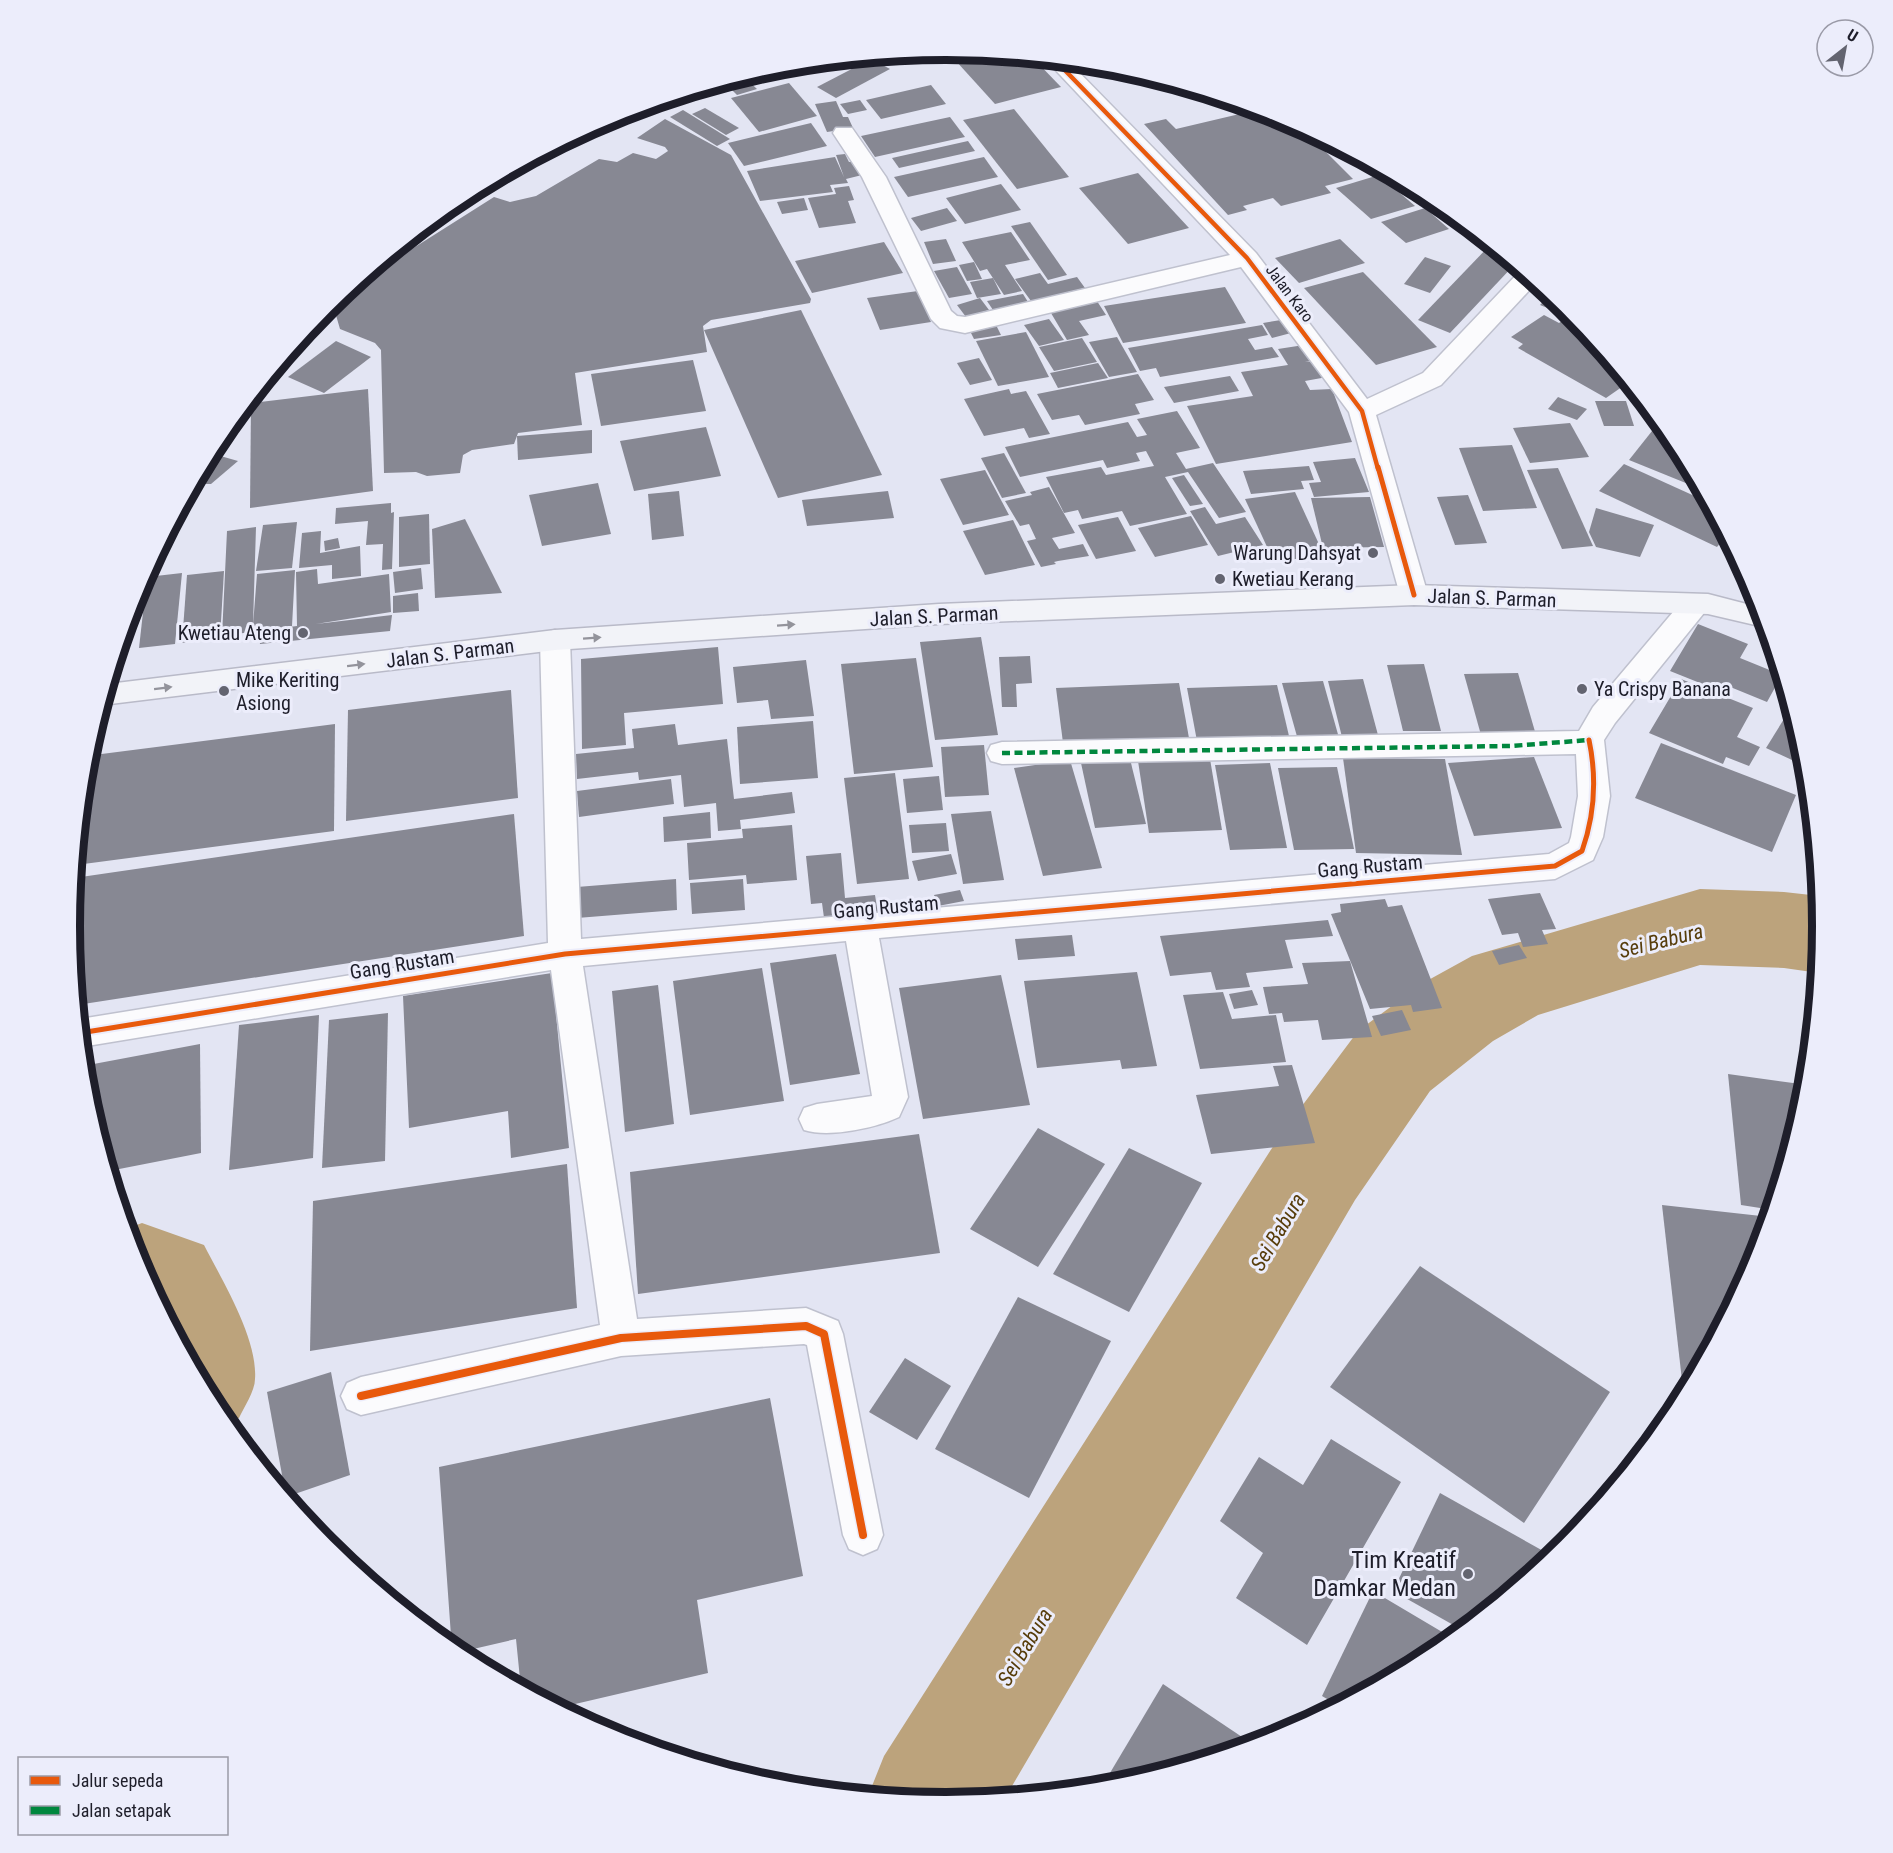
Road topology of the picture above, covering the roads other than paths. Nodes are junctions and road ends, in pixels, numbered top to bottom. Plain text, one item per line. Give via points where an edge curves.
1 (1062, 67) edge
2 (844, 133) dead end
3 (1246, 258) junction
4 (1524, 281) edge
5 (1362, 411) junction
6 (1414, 595) junction
7 (1694, 606) junction
8 (1755, 616) edge
9 (555, 640) junction
10 (112, 694) edge
11 (1589, 740) junction
12 (1002, 753) dead end
13 (860, 926) junction
14 (565, 954) junction
15 (86, 1032) edge
16 (817, 1119) dead end
17 (621, 1338) junction
18 (361, 1396) dead end
19 (863, 1535) dead end

1 - 3 street, Jalan Karo
2 - 3 street via 874,177 940,314 949,323 965,325
3 - 5 street, Jalan Karo
4 - 5 street via 1432,379
5 - 6 street, Jalan Karo
6 - 7 main road, Jalan S. Parman
9 -> 6 main road, Jalan S. Parman via 939,614
7 - 8 main road, Jalan S. Parman via 1708,604
7 - 11 street via 1604,715
10 -> 9 main road, Jalan S. Parman
9 - 14 street
11 - 12 street via 1511,746
11 - 13 street, Gang Rustam via 1596,770 1590,831 1582,851 1555,866
13 - 14 street, Gang Rustam
13 - 16 street via 890,1097 887,1106 877,1111
14 - 15 street, Gang Rustam
14 - 17 street
17 - 18 street
17 - 19 street via 806,1326 824,1334

